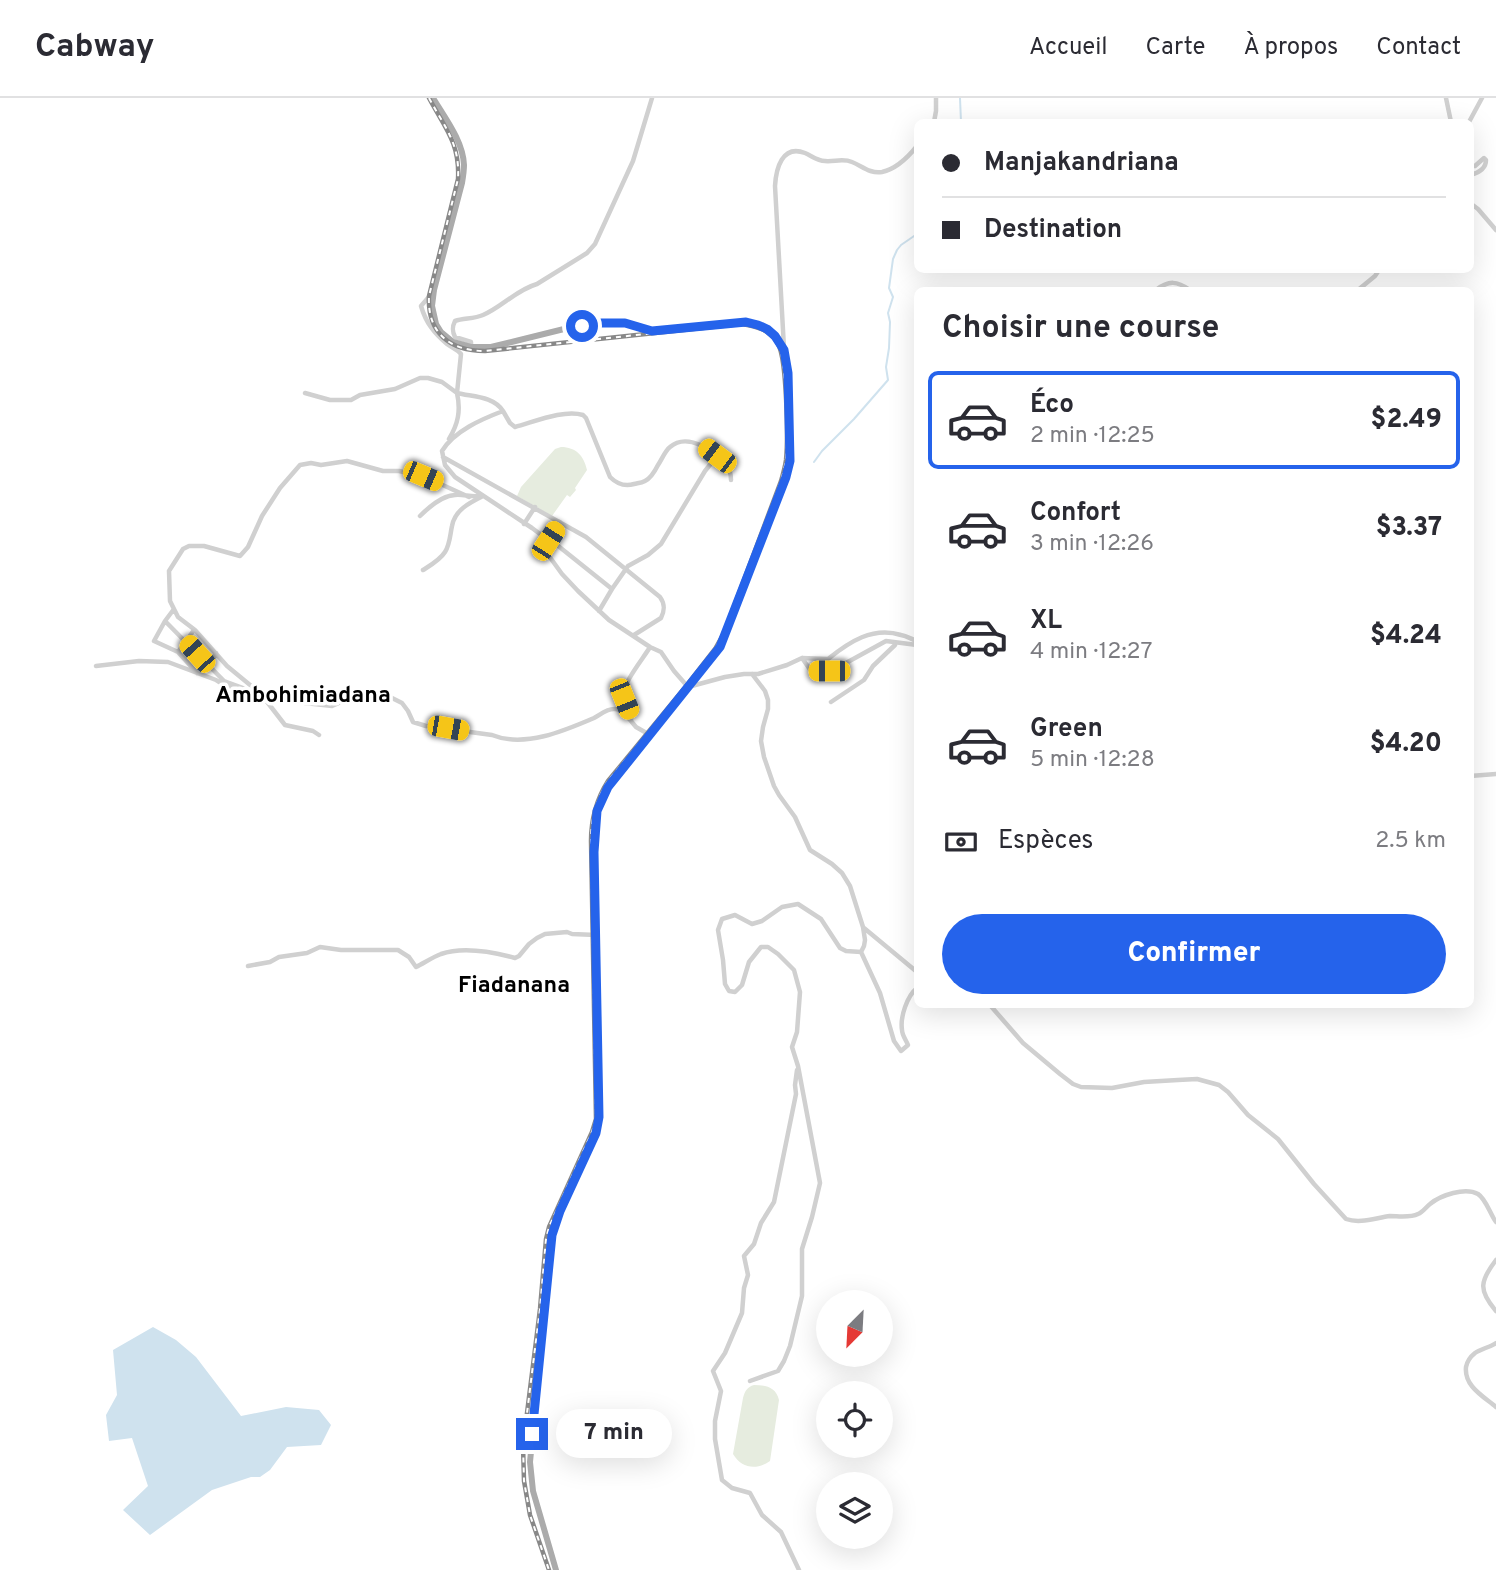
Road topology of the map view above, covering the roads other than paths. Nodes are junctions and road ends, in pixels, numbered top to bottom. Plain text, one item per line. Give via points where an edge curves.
1 (433, 98) edge
2 (652, 98) edge
3 (936, 98) edge
4 (1446, 98) edge
5 (1482, 98) edge
6 (935, 119) edge
7 (1450, 119) edge
8 (1471, 119) edge
9 (914, 149) edge
10 (1474, 166) edge
11 (1474, 174) edge
12 (1474, 206) edge
13 (1496, 230) edge
14 (1377, 273) edge
15 (1162, 287) edge
16 (1185, 287) edge
17 (1362, 287) edge
18 (434, 290) junction
19 (471, 347) junction
20 (784, 350) junction
21 (304, 393) dead end
22 (457, 393) junction
23 (503, 411) junction
24 (447, 443) junction
25 (717, 456) junction
26 (442, 457) junction
27 (731, 480) dead end
28 (483, 496) junction
29 (469, 497) junction
30 (535, 508) junction
31 (420, 516) dead end
32 (560, 522) junction
33 (524, 524) junction
34 (548, 541) junction
35 (625, 569) junction
36 (423, 570) dead end
37 (612, 589) junction
38 (174, 609) junction
39 (599, 611) junction
40 (165, 621) junction
41 (194, 630) junction
42 (634, 635) junction
43 (186, 640) junction
44 (914, 641) edge
45 (902, 643) junction
46 (914, 643) edge
47 (650, 647) junction
48 (178, 652) junction
49 (216, 653) junction
50 (802, 658) junction
51 (96, 666) dead end
52 (209, 667) junction
53 (197, 674) junction
54 (752, 674) junction
55 (688, 687) junction
56 (246, 691) junction
57 (261, 694) junction
58 (831, 702) dead end
59 (631, 721) junction
60 (319, 735) dead end
61 (650, 735) junction
62 (1496, 774) edge
63 (1474, 776) edge
64 (863, 927) junction
65 (596, 934) junction
66 (861, 952) junction
67 (248, 966) dead end
68 (914, 970) edge
69 (914, 991) edge
70 (992, 1008) edge
71 (798, 1066) junction
72 (1496, 1222) edge
73 (1496, 1260) edge
74 (1496, 1311) edge
75 (1496, 1343) edge
76 (750, 1381) dead end
77 (1496, 1407) edge
78 (556, 1570) edge
79 (799, 1570) edge

1 - 18 main road via 456,136 464,166
2 - 19 street via 633,161 595,244 491,311 455,321 455,337 471,342
3 - 6 street
4 - 7 street
5 - 8 street
9 - 20 street via 883,172 849,160 821,161 797,152 781,159 775,186
10 - 11 street via 1486,160 1484,168
12 - 13 street
14 - 17 street
15 - 16 street via 1169,283
18 - 19 main road via 432,306 441,332 453,342
18 - 22 street via 421,306 429,326 461,354
19 - 20 main road via 600,323 625,323 652,331 746,322 767,329
20 - 55 main road via 790,461 786,477 720,647
21 - 22 street via 351,400 428,378
22 - 23 street via 483,397
22 - 24 street via 459,415
23 - 24 street
23 - 25 street via 515,426 583,415 610,477 628,486 652,475 678,442 699,444
24 - 26 street
25 - 27 street via 727,464
25 - 35 street via 661,544
26 - 28 street via 450,472
26 - 30 street
28 - 29 street
28 - 33 street
28 - 36 street via 459,510 444,553
29 - 31 street via 446,498
29 - 38 street via 423,476 347,461 300,465 280,488 242,554 204,546 183,549 169,571
30 - 32 street
30 - 33 street
32 - 34 street
32 - 35 street
33 - 34 street
34 - 37 street
34 - 39 street via 549,556 562,574
35 - 37 street
35 - 42 street via 664,603 662,618
37 - 39 street
38 - 40 street
38 - 41 street
39 - 42 street
40 - 43 street
40 - 48 street via 154,641
41 - 43 street
41 - 49 street
42 - 47 street
43 - 48 street
43 - 52 street
44 - 50 street via 892,633 872,634 857,638 828,659
45 - 46 street
45 - 50 street via 886,641 829,671 811,671
45 - 58 street via 893,645 864,680
47 - 55 street via 662,652
47 - 59 street via 623,694
48 - 53 street
49 - 52 street
49 - 57 street
50 - 54 street
51 - 53 street via 168,662
52 - 56 street via 224,681
53 - 56 street
54 - 55 street
54 - 64 street via 768,700 761,741 774,786 810,850 842,873
55 - 61 main road
56 - 57 street
57 - 59 street via 332,706 373,692 402,703 413,722 511,741 569,729 608,709 620,709
57 - 60 street via 285,724
59 - 61 street
61 - 65 main road via 608,787 597,811
62 - 63 street
64 - 66 street
64 - 68 street
65 - 67 street via 558,932 537,938 515,958 489,951 450,952 416,967 398,950 320,947
65 - 78 main road via 599,1117 552,1235 530,1462 533,1491
66 - 69 street via 901,1051 908,1045 902,1021
66 - 71 street via 840,948 821,919 798,904 782,907 752,924 735,915 722,919 718,930 729,991 742,985 748,962 761,947 768,947 794,970 800,992 792,1047
70 - 72 street via 1023,1043 1081,1087 1197,1079 1219,1085 1278,1139 1346,1219 1418,1214 1437,1199 1463,1192 1482,1197
71 - 76 street via 820,1183 802,1248 802,1296 790,1346 778,1371
71 - 79 street via 774,1202 744,1256 748,1275 742,1313 713,1371 722,1391 715,1421 722,1480 750,1493 762,1515 781,1532
73 - 74 street via 1483,1281
75 - 77 street via 1471,1357 1466,1376 1476,1392

